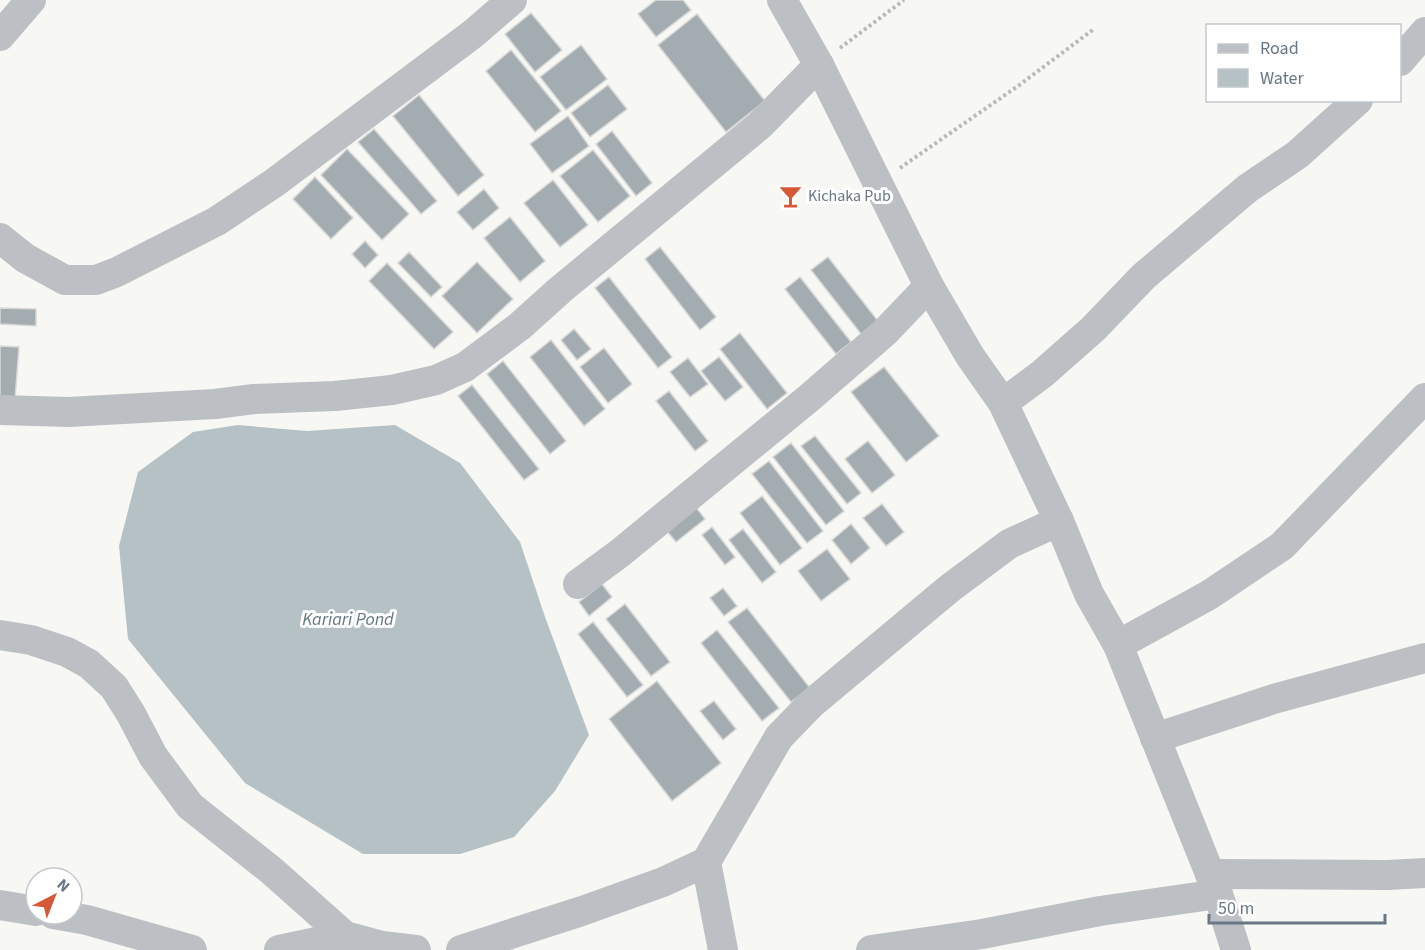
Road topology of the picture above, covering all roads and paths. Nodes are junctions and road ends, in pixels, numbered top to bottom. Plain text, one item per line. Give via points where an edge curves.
1 (31, 0) edge
2 (512, 0) edge
3 (782, 0) edge
4 (904, 0) edge
5 (1094, 28) dead end
6 (1425, 32) edge
7 (0, 36) edge
8 (1401, 60) edge
9 (819, 65) junction
10 (1356, 102) edge
11 (878, 184) junction
12 (0, 238) edge
13 (929, 286) junction
14 (1425, 398) edge
15 (1003, 403) junction
16 (0, 410) edge
17 (1059, 521) junction
18 (578, 584) dead end
19 (0, 635) edge
20 (1118, 645) junction
21 (1425, 658) edge
22 (1155, 738) junction
23 (706, 862) junction
24 (1425, 873) edge
25 (1214, 884) junction
26 (0, 905) edge
27 (24, 909) edge
28 (84, 919) edge
29 (345, 936) junction
30 (192, 950) edge
31 (279, 950) edge
32 (416, 950) edge
33 (461, 950) edge
34 (723, 950) edge
35 (871, 950) edge
36 (1236, 950) edge

1 - 7 street
2 - 12 street via 274,183 217,221 117,272 96,280 65,280 25,258
3 - 9 street
4 - 9 path
5 - 11 path
6 - 8 street
9 - 11 street
9 - 16 street via 760,124 520,326 465,367 436,380 335,396 68,412
10 - 15 street via 1297,155 1248,188 1144,276 1093,329
11 - 13 street
13 - 15 street
13 - 18 street via 885,332 809,398
14 - 20 street via 1282,546 1209,595
15 - 17 street
17 - 20 street via 1089,594
17 - 23 street via 1009,544 811,704 779,737
19 - 29 street via 31,640 89,664 114,687 153,756 190,806
20 - 22 street
21 - 22 street via 1277,698
22 - 25 street
23 - 33 street via 663,882
23 - 34 street
24 - 25 street
25 - 35 street via 982,934
25 - 36 street
26 - 27 street
28 - 30 street
29 - 31 street
29 - 32 street

